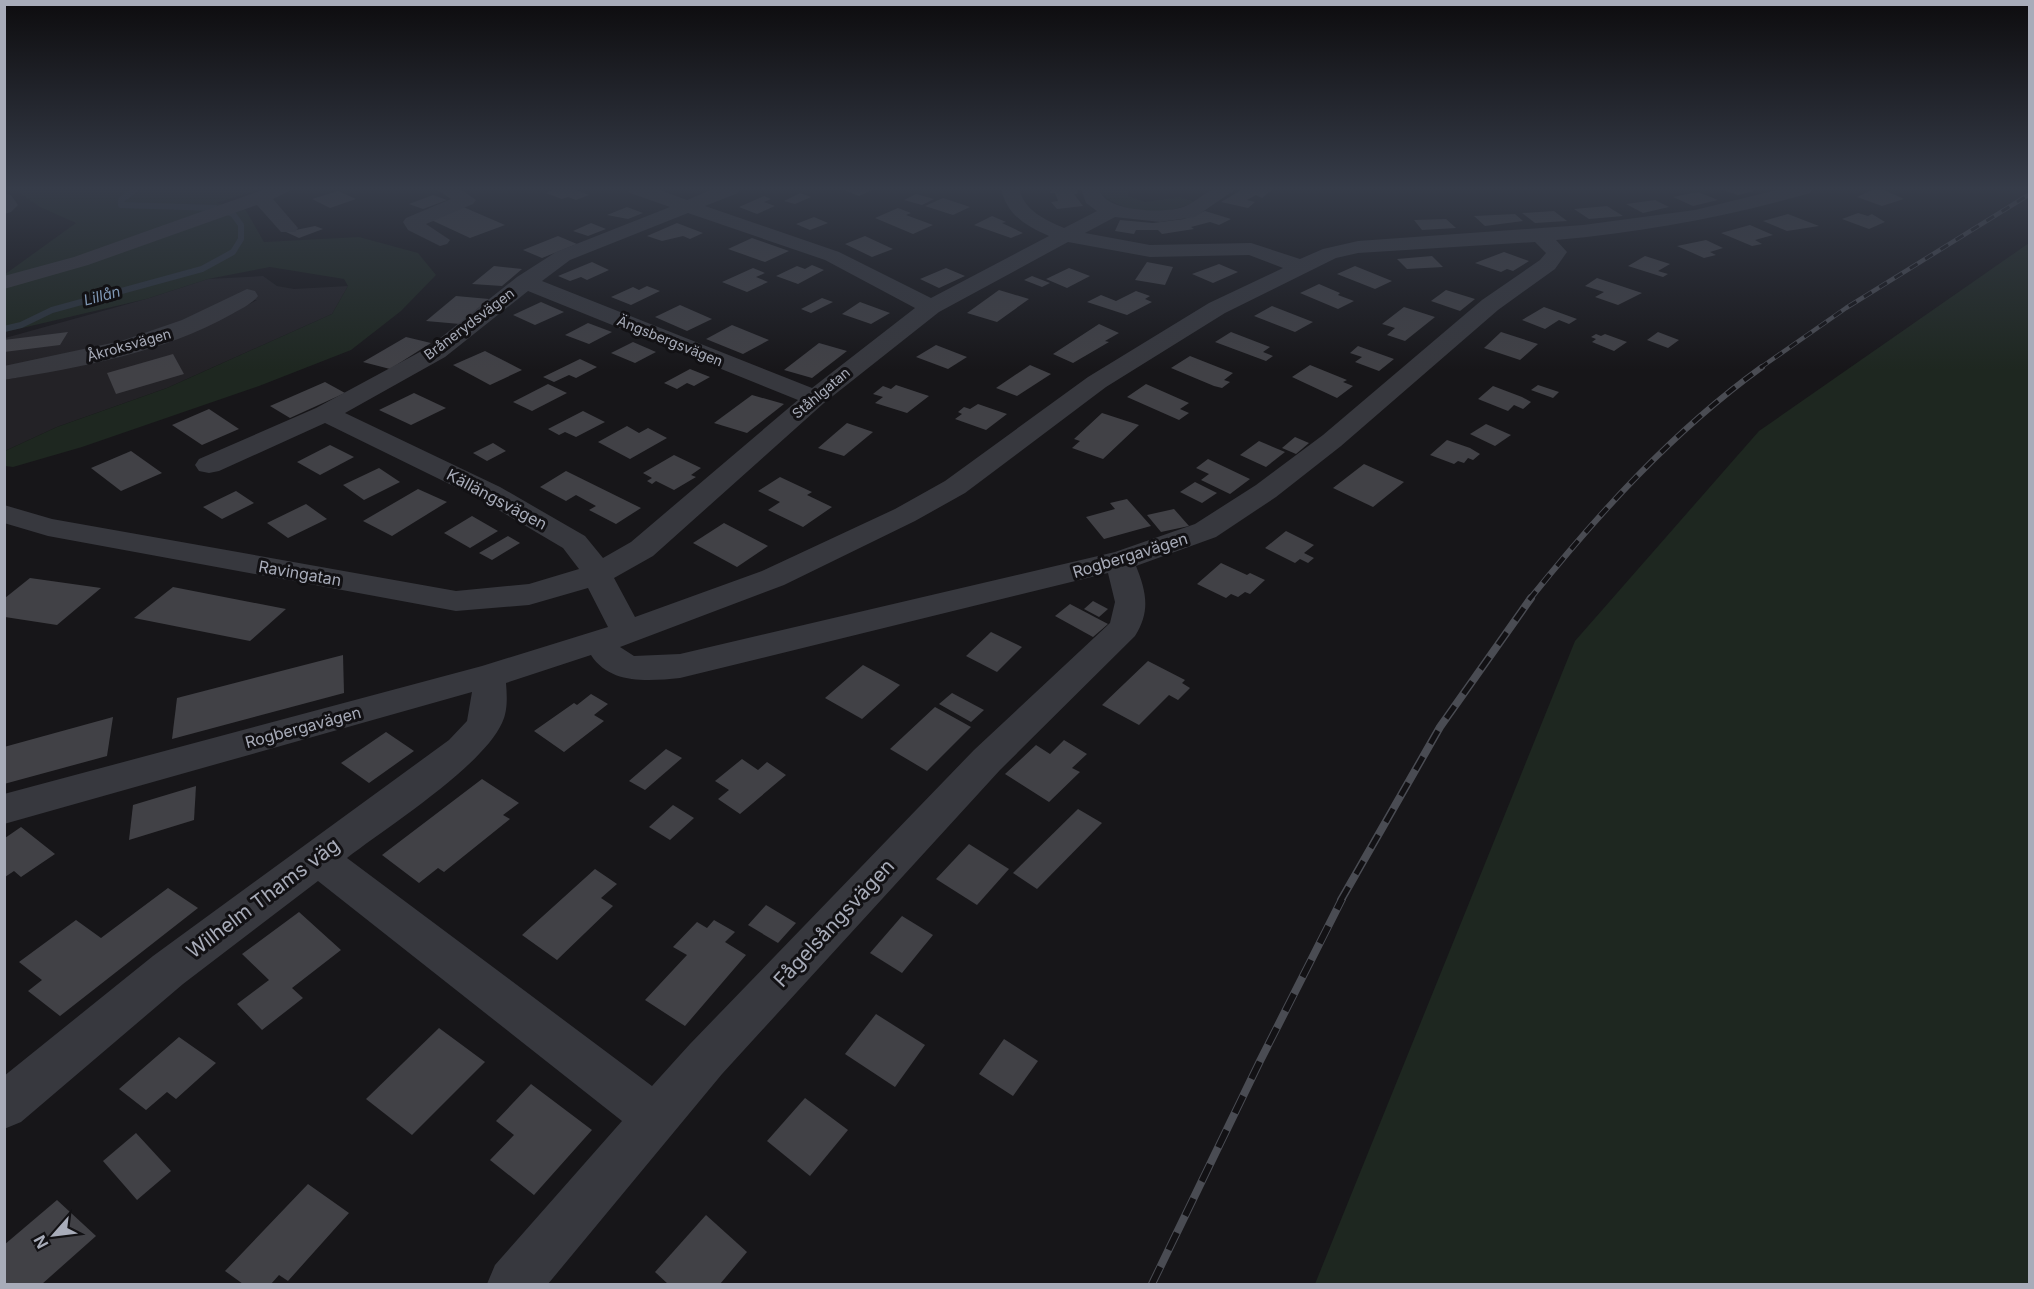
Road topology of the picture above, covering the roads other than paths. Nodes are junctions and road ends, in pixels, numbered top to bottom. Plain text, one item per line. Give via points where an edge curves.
1 (113, 249) edge
2 (580, 249) edge
3 (812, 249) edge
4 (1037, 249) edge
5 (1140, 249) edge
6 (1243, 249) edge
7 (1251, 249) edge
8 (1344, 249) edge
9 (1554, 249) edge
10 (1302, 267) junction
11 (525, 282) junction
12 (4, 283) edge
13 (247, 296) dead end
14 (931, 307) junction
15 (4, 373) edge
16 (814, 398) junction
17 (325, 413) junction
18 (209, 465) dead end
19 (4, 514) edge
20 (1119, 561) junction
21 (597, 574) junction
22 (614, 636) junction
23 (488, 676) junction
24 (4, 809) edge
25 (316, 857) junction
26 (4, 1106) edge
27 (656, 1118) junction
28 (514, 1284) edge

1 - 12 street
2 - 11 street, Brånerydsvägen
3 - 14 street
4 - 14 street, Ståhlgatan
5 - 6 street
7 - 10 street
8 - 10 street, Rogbergavägen
9 - 20 street, Rogbergavägen via 1556,258 1505,292 1311,457 1232,515 1169,547
10 - 22 street, Rogbergavägen via 1217,308 1143,352 955,487 905,515 773,578
11 - 16 street, Ängsbergsvägen
11 - 17 street, Brånerydsvägen via 437,352
13 - 15 street, Åkroksvägen via 174,333 71,361
14 - 16 street, Ståhlgatan
16 - 21 street, Ståhlgatan via 642,549
17 - 18 street, Brånerydsvägen
17 - 21 street, Källängsvägen via 490,493 558,531 587,556
19 - 21 street, Ravingatan via 48,527 456,601 510,597
20 - 22 street, Rogbergavägen via 680,666 628,666 610,657
20 - 27 street, Fågelsångsvägen via 1129,587 1132,611 1124,628 987,760 706,1059
21 - 22 street, Källängsvägen
22 - 23 street, Rogbergavägen
23 - 24 street, Rogbergavägen
23 - 25 street, Wilhelm Thams väg via 490,714 476,736
25 - 26 street, Wilhelm Thams väg via 168,970
25 - 27 street
27 - 28 street, Fågelsångsvägen

